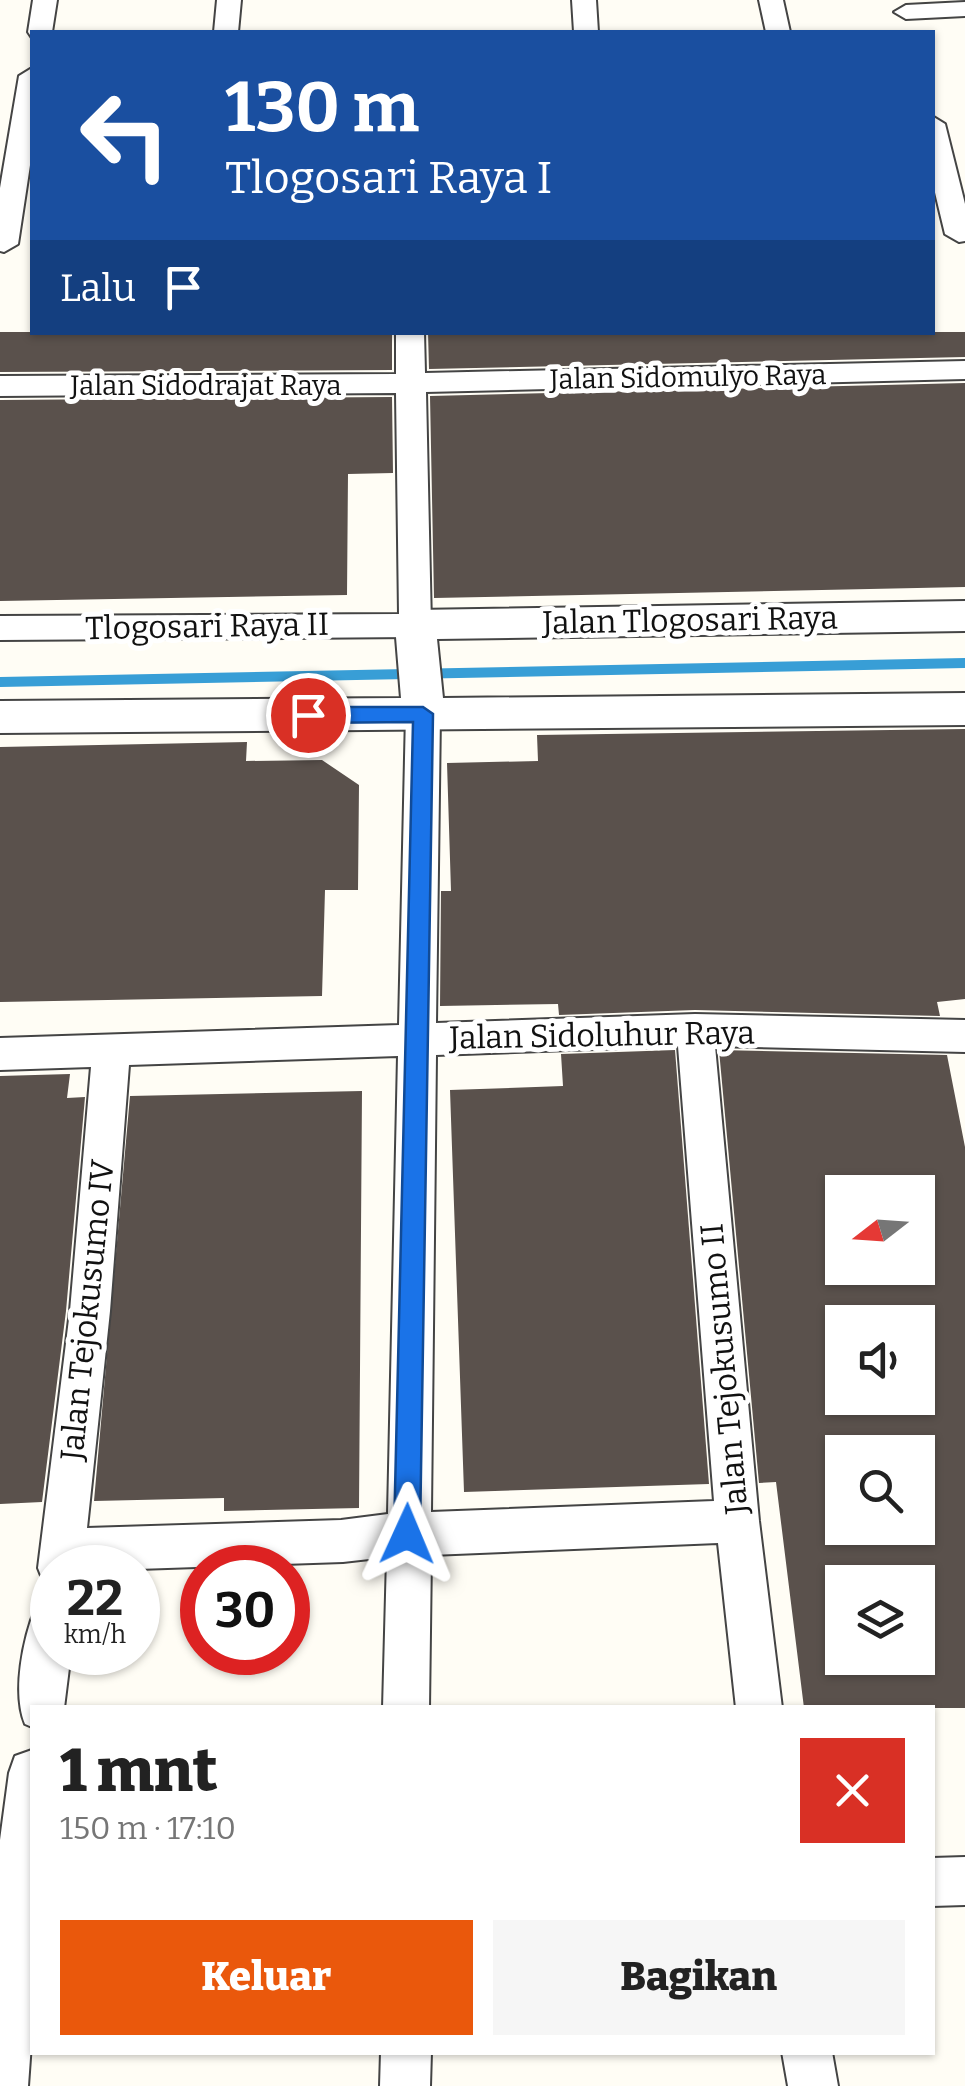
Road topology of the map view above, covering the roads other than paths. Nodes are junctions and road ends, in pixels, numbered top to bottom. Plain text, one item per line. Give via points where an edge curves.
1 (45, 0) edge
2 (229, 0) edge
3 (584, 0) edge
4 (771, 0) edge
5 (965, 9) edge
6 (907, 15) edge
7 (40, 30) edge
8 (226, 30) edge
9 (586, 30) edge
10 (778, 30) edge
11 (30, 93) edge
12 (935, 140) edge
13 (952, 234) edge
14 (12, 244) edge
15 (410, 335) edge
16 (965, 370) edge
17 (411, 383) junction
18 (0, 386) edge
19 (965, 616) edge
20 (0, 628) edge
21 (416, 632) junction
22 (423, 708) junction
23 (965, 708) edge
24 (0, 717) edge
25 (695, 1030) junction
26 (965, 1037) edge
27 (415, 1039) junction
28 (112, 1053) junction
29 (0, 1054) edge
30 (736, 1521) junction
31 (407, 1534) junction
32 (63, 1545) edge
33 (160, 1553) edge
34 (45, 1675) edge
35 (41, 1705) edge
36 (406, 1705) edge
37 (759, 1705) edge
38 (30, 1792) edge
39 (965, 1881) edge
40 (935, 1882) edge
41 (17, 1912) edge
42 (406, 2055) edge
43 (808, 2055) edge
44 (3, 2086) edge
45 (406, 2086) edge
46 (813, 2086) edge

1 - 7 street
2 - 8 street
3 - 9 street
4 - 10 street
5 - 6 street
11 - 14 street
12 - 13 street
15 - 17 street
16 - 17 street, Jalan Sidomulyo Raya
17 - 18 street, Jalan Sidodrajat Raya
17 - 21 street
19 - 21 street, Jalan Tlogosari Raya
20 - 21 street, Tlogosari Raya II
21 - 22 street
22 - 23 street
22 - 24 street
22 - 27 street
25 - 26 street, Jalan Sidoluhur Raya
25 - 27 street, Jalan Sidoluhur Raya
25 - 30 street, Jalan Tejokusumo II
27 - 28 street, Jalan Sidoluhur Raya
27 - 31 street
28 - 29 street, Jalan Sidoluhur Raya
28 - 32 street, Jalan Tejokusumo IV
30 - 31 street
30 - 37 street, Jalan Tejokusumo II
31 - 33 street
31 - 36 street
34 - 35 street
38 - 41 street
39 - 40 street
41 - 44 street
42 - 45 street
43 - 46 street

